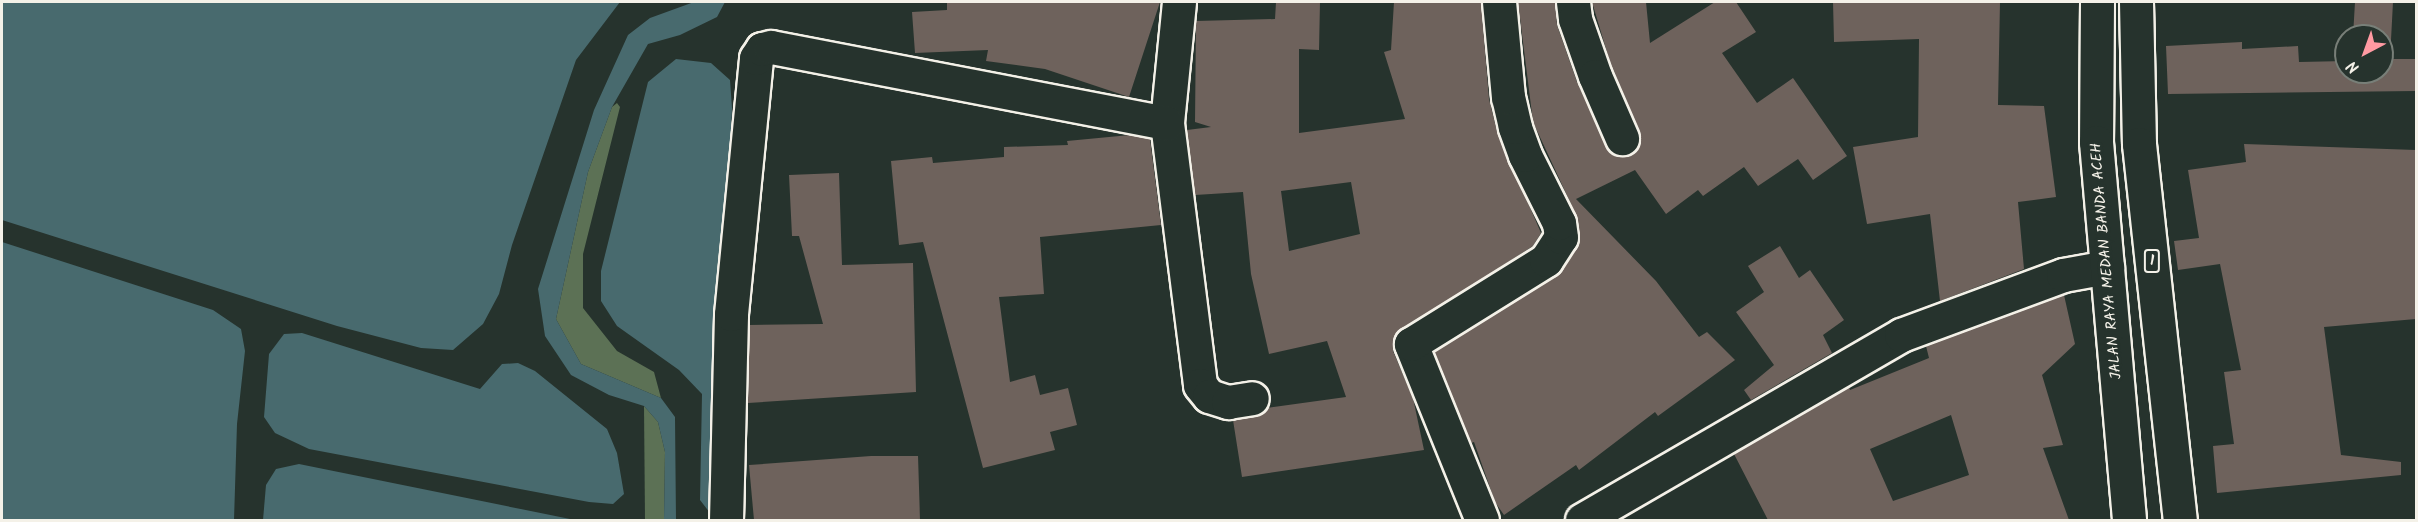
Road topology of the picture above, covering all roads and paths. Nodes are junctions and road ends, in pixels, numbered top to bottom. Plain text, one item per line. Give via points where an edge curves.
1 (1179, 2) edge
2 (1499, 2) edge
3 (1573, 2) edge
4 (2097, 2) edge
5 (2136, 2) edge
6 (1167, 123) junction
7 (1622, 138) dead end
8 (2096, 142) junction
9 (2139, 144) junction
10 (2107, 267) junction
11 (1252, 398) dead end
12 (726, 520) edge
13 (1482, 520) edge
14 (1582, 520) edge
15 (2129, 520) edge
16 (2180, 520) edge

1 - 6 main road
2 - 13 main road via 1508,97 1515,128 1559,223 1561,237 1546,260 1411,344
3 - 7 main road via 1575,19
4 - 8 main road, JALAN RAYA MEDAN BANDA ACEH
5 - 9 main road, 1
6 - 11 main road via 1200,385 1209,396 1228,402
6 - 12 main road via 771,47 762,50 756,58 731,314
8 - 9 main road
8 - 10 main road, JALAN RAYA MEDAN BANDA ACEH
9 - 16 main road, 1
10 - 14 main road via 2063,275 1901,335
10 - 15 main road, JALAN RAYA MEDAN BANDA ACEH

